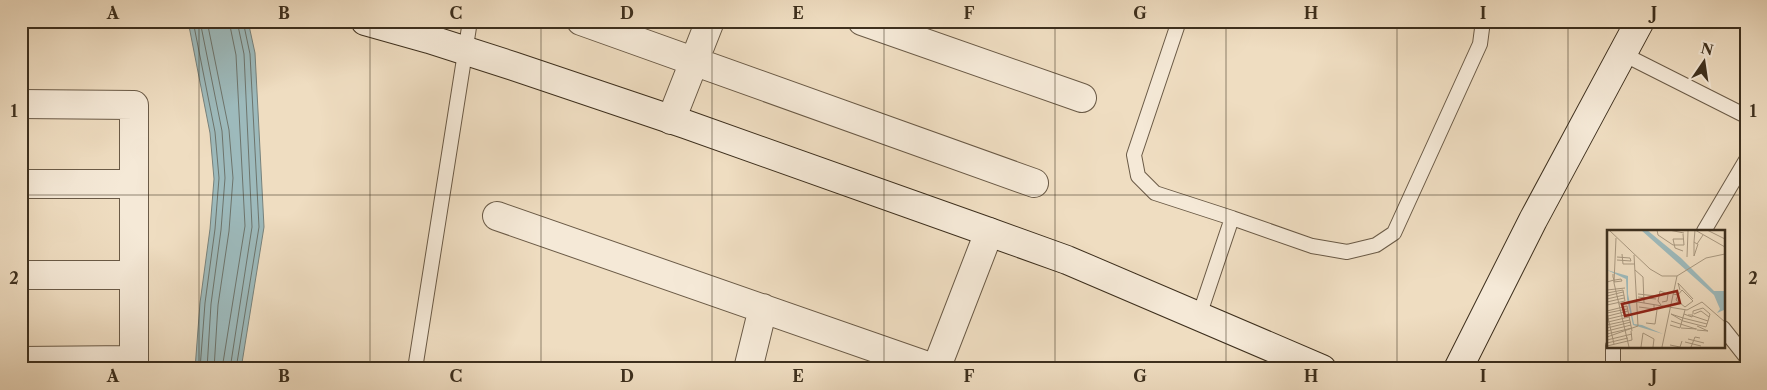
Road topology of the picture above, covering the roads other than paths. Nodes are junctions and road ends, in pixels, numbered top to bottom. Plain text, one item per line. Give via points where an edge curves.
1 (365, 21) edge
2 (470, 21) edge
3 (581, 21) edge
4 (710, 21) edge
5 (862, 21) edge
6 (1179, 21) edge
7 (1483, 21) edge
8 (1640, 21) edge
9 (466, 50) junction
10 (1623, 54) junction
11 (694, 62) junction
12 (1082, 98) dead end
13 (21, 104) edge
14 (1746, 116) edge
15 (671, 120) junction
16 (1746, 160) edge
17 (1034, 183) dead end
18 (21, 184) edge
19 (134, 184) junction
20 (497, 216) dead end
21 (1232, 218) junction
22 (1705, 230) edge
23 (989, 232) junction
24 (21, 275) edge
25 (134, 276) junction
26 (763, 308) junction
27 (1199, 316) junction
28 (1724, 329) edge
29 (1613, 348) edge
30 (1746, 357) edge
31 (21, 361) edge
32 (134, 365) edge
33 (415, 369) edge
34 (748, 369) edge
35 (936, 369) edge
36 (1322, 369) edge
37 (1458, 369) edge
38 (1616, 369) edge

1 - 9 street
2 - 9 lane
3 - 11 street
4 - 11 street
5 - 12 street
6 - 21 lane via 1134,155 1138,176 1155,193
7 - 21 lane via 1480,44 1394,233 1376,245 1347,252 1312,246
8 - 10 street
9 - 15 street
9 - 33 lane
10 - 14 lane
10 - 37 street via 1533,220
11 - 15 street
11 - 17 street
13 - 19 street via 134,105
15 - 23 street
16 - 22 lane
18 - 19 street
19 - 25 street
20 - 26 street
21 - 27 lane
23 - 27 street via 1067,260
23 - 35 street
24 - 25 street
25 - 32 street
26 - 34 street
26 - 35 street
27 - 36 street
28 - 30 lane
29 - 38 lane
31 - 32 street

